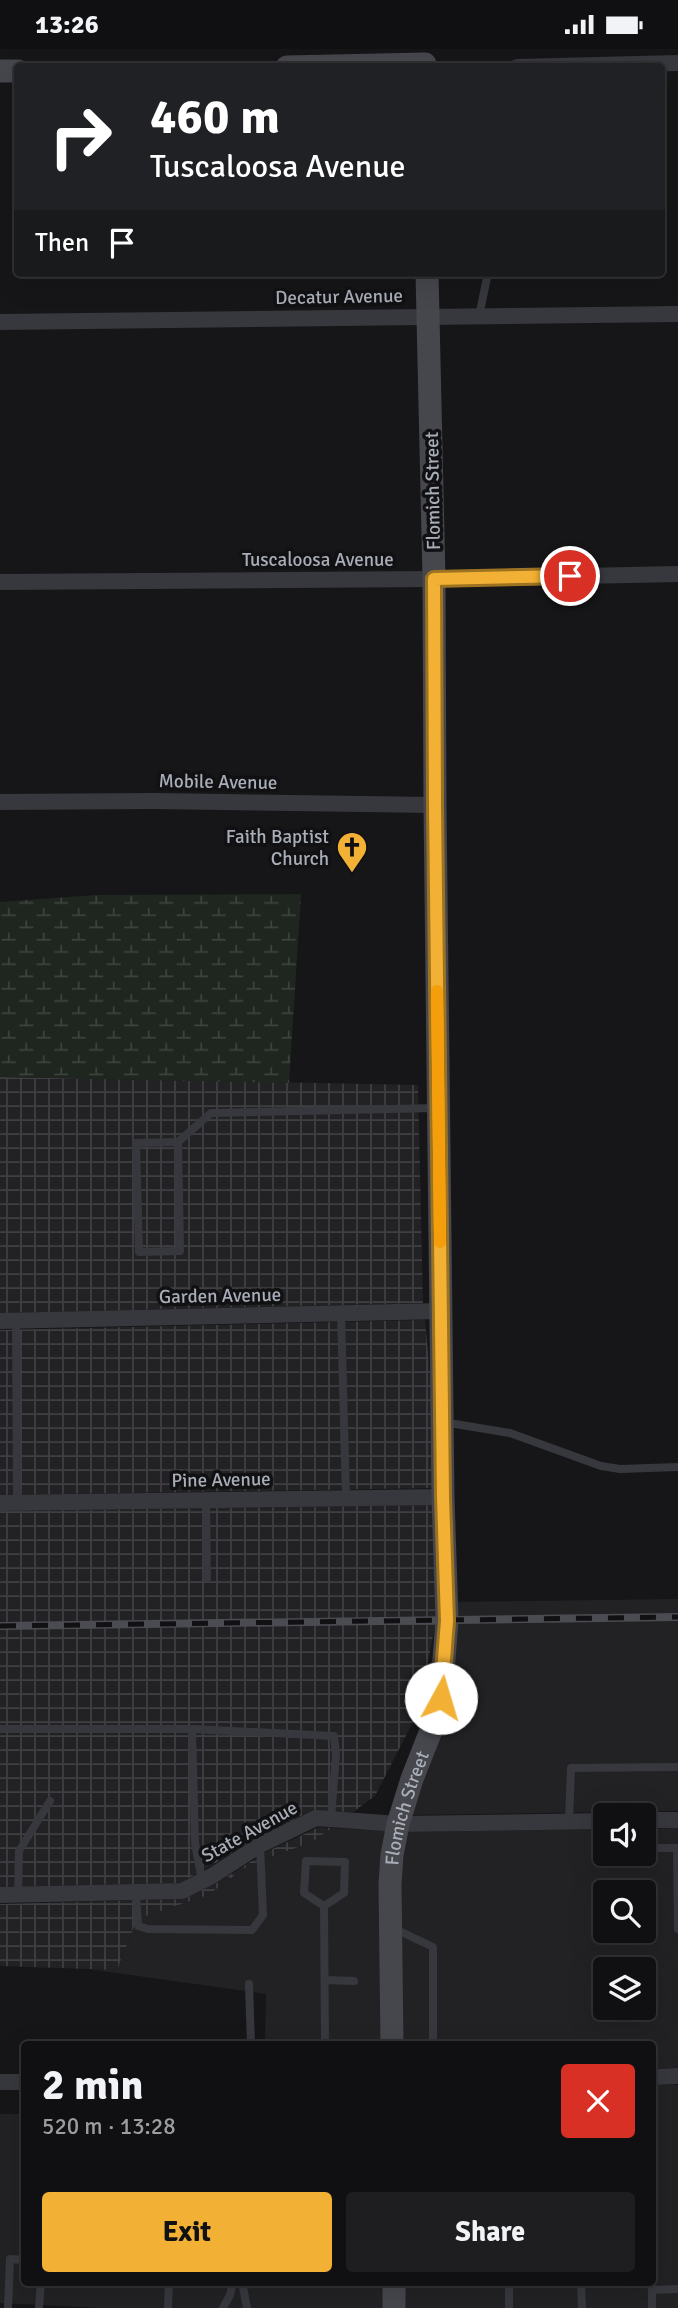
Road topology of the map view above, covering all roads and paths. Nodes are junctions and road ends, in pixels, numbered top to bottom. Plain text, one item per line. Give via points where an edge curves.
1 (293, 62) edge
2 (315, 63) edge
3 (427, 277) edge
4 (487, 277) edge
5 (678, 314) edge
6 (428, 316) junction
7 (479, 316) junction
8 (0, 322) edge
9 (678, 574) edge
10 (434, 579) junction
11 (0, 582) edge
12 (0, 802) edge
13 (435, 805) junction
14 (439, 1108) junction
15 (178, 1142) junction
16 (441, 1311) junction
17 (341, 1313) junction
18 (8, 1321) edge
19 (442, 1422) junction
20 (678, 1467) edge
21 (443, 1497) junction
22 (346, 1498) junction
23 (206, 1500) junction
24 (0, 1503) edge
25 (17, 1503) junction
26 (207, 1578) dead end
27 (192, 1729) junction
28 (0, 1730) edge
29 (678, 1767) edge
30 (50, 1801) dead end
31 (331, 1819) junction
32 (656, 1820) edge
33 (678, 1820) edge
34 (569, 1821) junction
35 (593, 1821) edge
36 (398, 1824) junction
37 (260, 1845) junction
38 (656, 1848) edge
39 (678, 1848) edge
40 (202, 1881) junction
41 (136, 1893) junction
42 (0, 1895) edge
43 (18, 1895) junction
44 (324, 1906) junction
45 (391, 1927) junction
46 (678, 1929) edge
47 (325, 1980) junction
48 (354, 1981) dead end
49 (249, 1984) dead end
50 (251, 2041) edge
51 (325, 2041) edge
52 (392, 2041) edge
53 (433, 2041) edge
54 (656, 2077) edge
55 (678, 2077) edge
56 (21, 2082) edge
57 (0, 2083) edge
58 (21, 2260) edge
59 (41, 2286) edge
60 (169, 2286) edge
61 (232, 2286) edge
62 (243, 2286) edge
63 (394, 2286) edge
64 (509, 2286) edge
65 (581, 2286) edge
66 (678, 2289) edge
67 (8, 2308) edge
68 (39, 2308) edge
69 (168, 2308) edge
70 (223, 2308) edge
71 (247, 2308) edge
72 (394, 2308) edge
73 (509, 2308) edge
74 (582, 2308) edge
75 (652, 2308) edge

1 - 2 street
3 - 6 street, Flomich Street
4 - 7 lane
5 - 7 street, Decatur Avenue
6 - 7 street, Decatur Avenue
6 - 8 street, Decatur Avenue
6 - 10 street, Flomich Street
9 - 10 street, Tuscaloosa Avenue
10 - 11 street, Tuscaloosa Avenue
10 - 13 street, Flomich Street
12 - 13 street, Mobile Avenue
13 - 14 street, Flomich Street
14 - 15 lane via 211,1113
14 - 16 street, Flomich Street
15 - 15 lane via 180,1251 139,1252 136,1143
16 - 17 street, Garden Avenue
16 - 19 street, Flomich Street
17 - 18 street, Garden Avenue
17 - 22 lane
18 - 25 lane
19 - 20 lane via 510,1433 601,1466
19 - 21 street, Flomich Street
21 - 22 street, Pine Avenue
21 - 36 street, Flomich Street via 447,1621 441,1698
22 - 23 street, Pine Avenue
23 - 25 street, Pine Avenue
23 - 26 lane
24 - 25 street, Pine Avenue
27 - 28 lane
27 - 31 lane via 334,1736
27 - 40 lane via 195,1843
29 - 34 lane via 571,1768
30 - 43 lane via 19,1851
31 - 36 street, State Avenue
31 - 37 street, State Avenue via 316,1818
32 - 33 street
34 - 35 street, State Avenue
34 - 36 street, State Avenue
36 - 45 street, Flomich Street via 391,1865
37 - 40 street, State Avenue
37 - 41 lane via 262,1915 252,1930 138,1926
38 - 39 lane
39 - 46 lane
40 - 41 street, State Avenue via 182,1891
41 - 43 street, State Avenue
42 - 43 street, State Avenue
44 - 44 lane via 344,1893 345,1862 306,1861 304,1893
44 - 47 lane
45 - 52 street, Flomich Street
45 - 53 lane via 433,1948
47 - 48 lane
47 - 51 lane
49 - 50 lane
54 - 55 street
56 - 57 street
58 - 67 lane via 10,2259
59 - 68 lane
60 - 69 lane
61 - 70 lane
62 - 71 lane
63 - 72 street
64 - 73 lane
65 - 74 lane
66 - 75 lane via 652,2290

